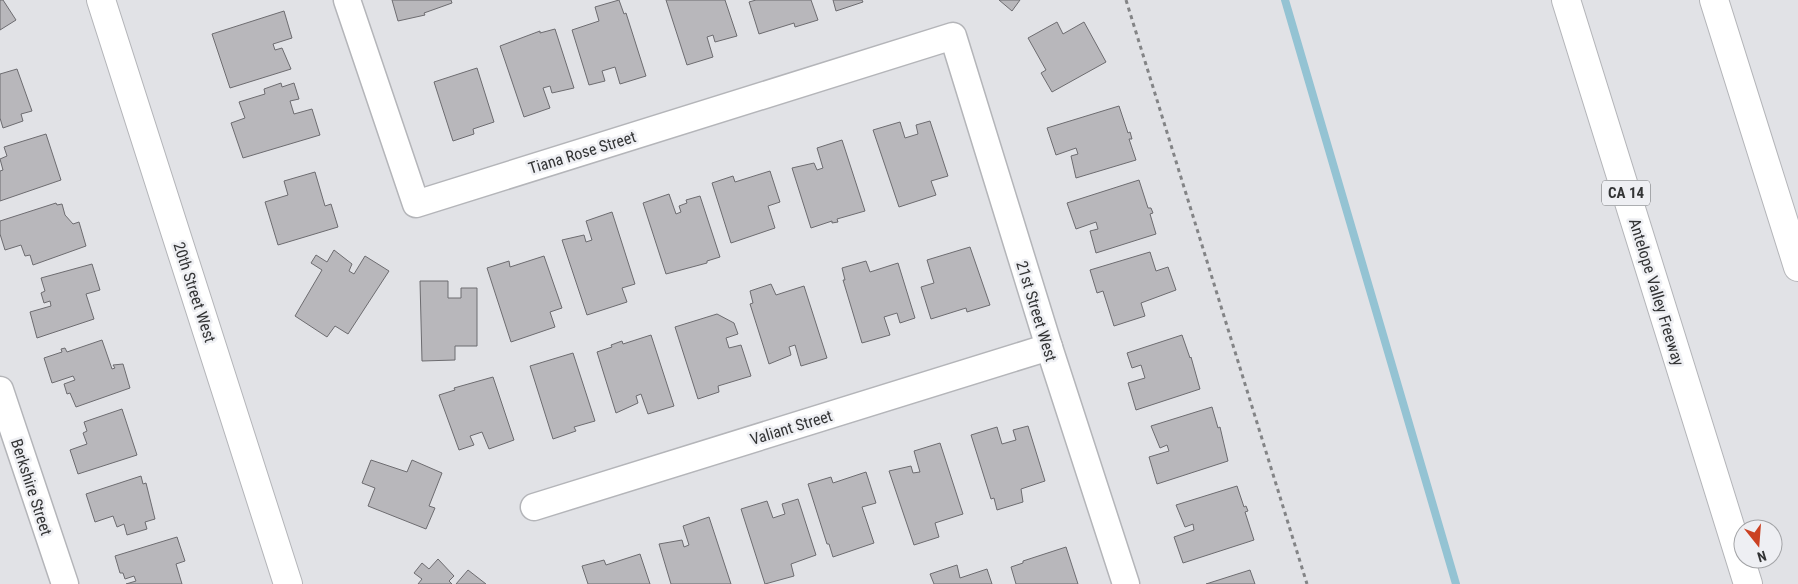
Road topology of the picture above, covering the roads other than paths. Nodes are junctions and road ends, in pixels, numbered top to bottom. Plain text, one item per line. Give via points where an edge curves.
1 (101, 0) edge
2 (347, 0) edge
3 (1566, 0) edge
4 (1714, 0) edge
5 (953, 36) joint
6 (1798, 267) edge
7 (1048, 347) junction
8 (0, 390) edge
9 (534, 507) dead end
10 (65, 584) edge
11 (288, 584) edge
12 (1126, 584) edge
13 (1748, 584) edge

1 - 11 main road, 20th Street West
2 - 5 street, Tiana Rose Street via 416,204
3 - 13 main road, Antelope Valley Freeway / CA 14
4 - 6 main road
5 - 7 street, 21st Street West
7 - 9 street, Valiant Street
7 - 12 street, 21st Street West
8 - 10 street, Berkshire Street

